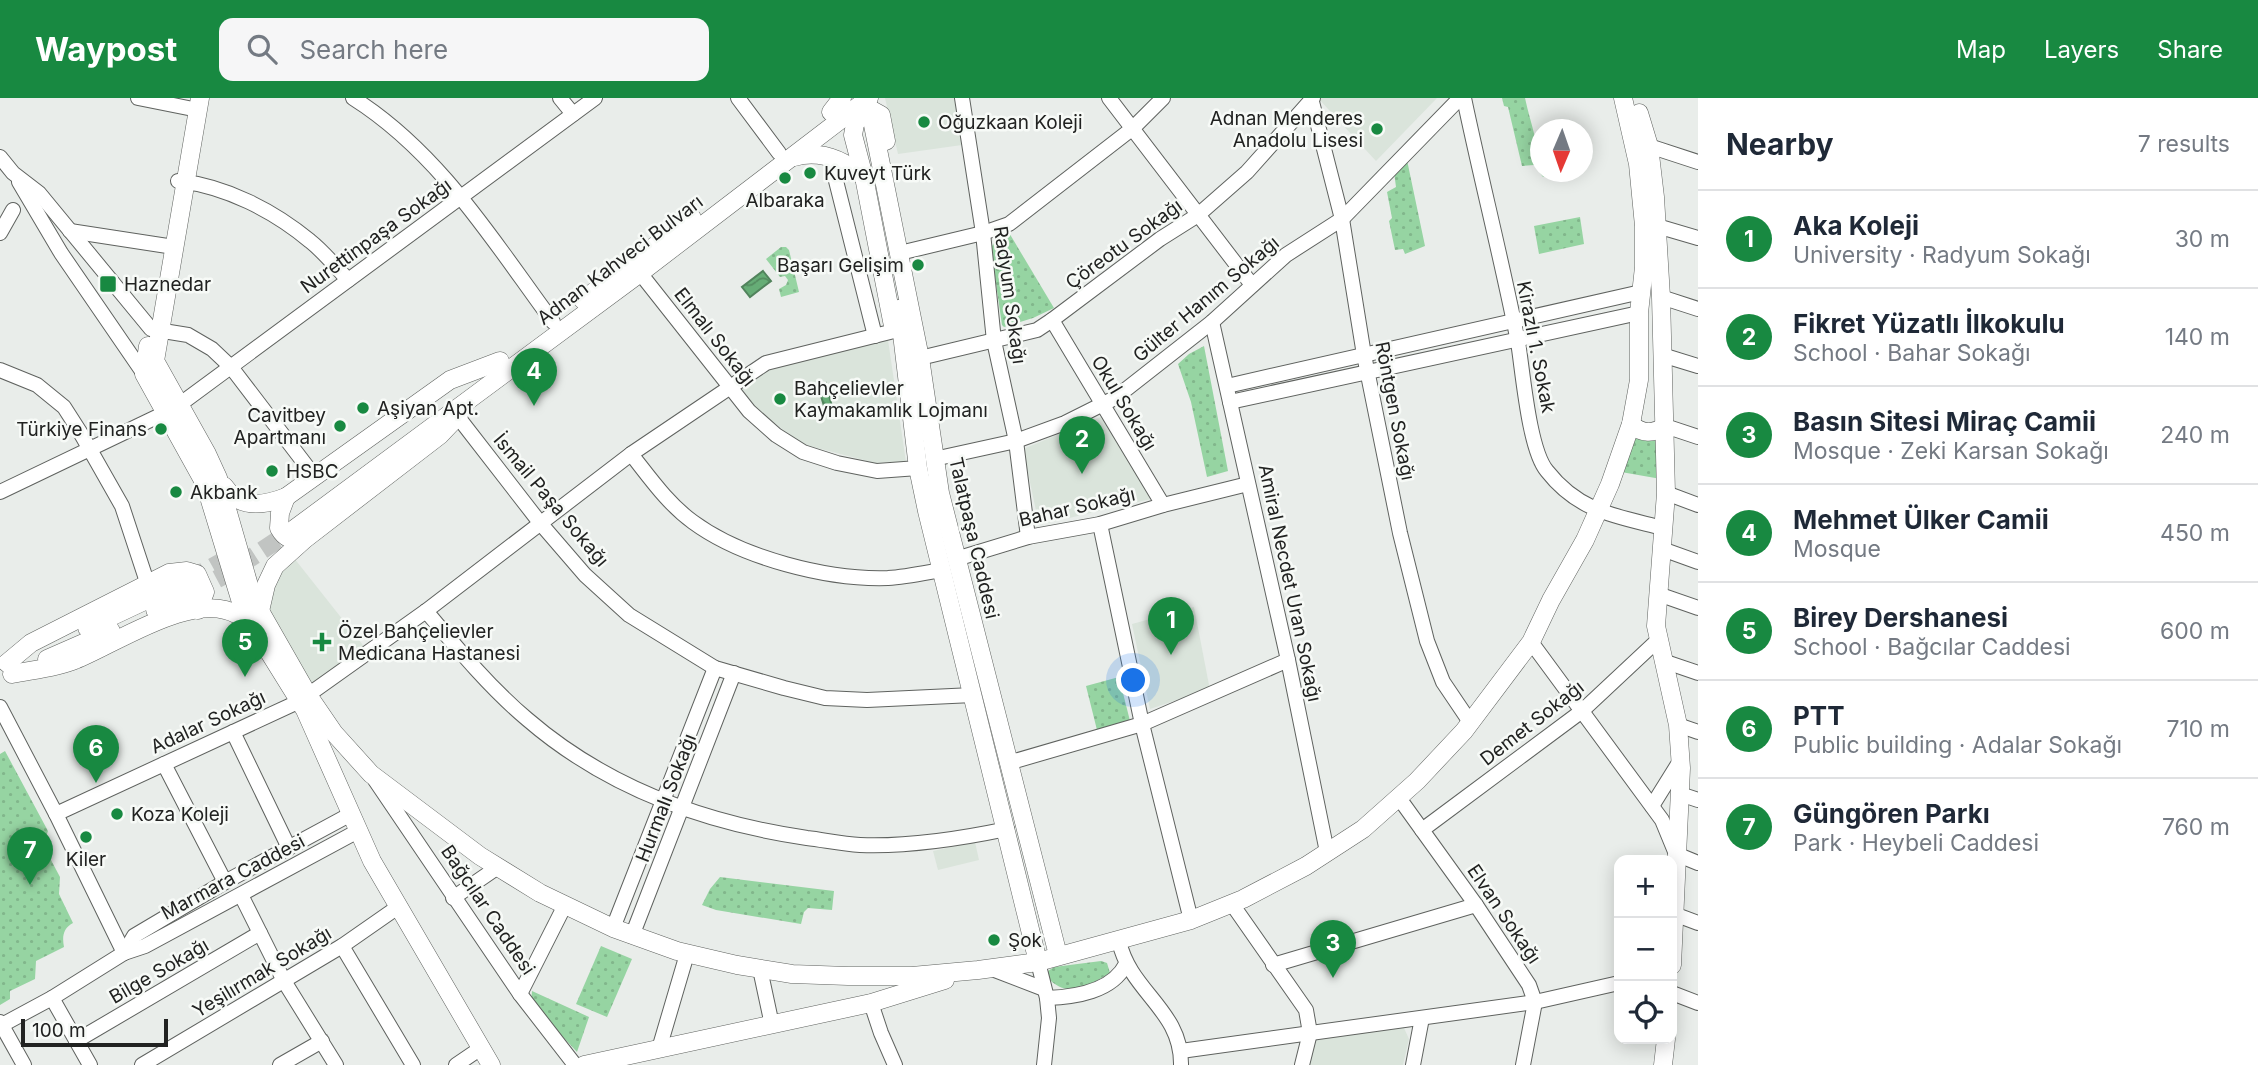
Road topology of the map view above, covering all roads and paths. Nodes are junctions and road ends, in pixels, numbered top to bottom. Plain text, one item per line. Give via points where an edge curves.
1 (138, 98) edge
2 (353, 98) edge
3 (560, 98) edge
4 (594, 98) edge
5 (738, 98) edge
6 (849, 98) edge
7 (869, 98) edge
8 (962, 98) edge
9 (1163, 98) edge
10 (1462, 98) edge
11 (1623, 98) edge
12 (1635, 98) edge
13 (1312, 99) edge
14 (1115, 100) edge
15 (195, 104) edge
16 (837, 105) edge
17 (573, 114) junction
18 (875, 117) edge
19 (1133, 128) junction
20 (1642, 148) junction
21 (0, 157) edge
22 (830, 157) junction
23 (778, 160) junction
24 (1698, 162) edge
25 (13, 173) junction
26 (864, 177) junction
27 (182, 181) junction
28 (461, 197) junction
29 (13, 210) dead end
30 (1198, 215) junction
31 (1342, 219) junction
32 (1657, 226) junction
33 (70, 231) junction
34 (0, 233) edge
35 (982, 233) junction
36 (1698, 238) edge
37 (170, 247) junction
38 (908, 251) junction
39 (640, 273) junction
40 (348, 280) junction
41 (1252, 285) junction
42 (1642, 292) junction
43 (1661, 298) junction
44 (1698, 309) edge
45 (1639, 313) junction
46 (1052, 320) junction
47 (1513, 321) junction
48 (553, 322) junction
49 (1212, 322) junction
50 (155, 329) junction
51 (874, 336) junction
52 (899, 338) junction
53 (1517, 339) junction
54 (993, 341) junction
55 (1364, 355) junction
56 (1662, 355) junction
57 (920, 358) junction
58 (500, 361) junction
59 (1698, 366) edge
60 (231, 367) junction
61 (0, 370) edge
62 (1367, 372) junction
63 (144, 374) junction
64 (1227, 386) junction
65 (731, 387) junction
66 (476, 393) junction
67 (1230, 402) junction
68 (1102, 404) junction
69 (173, 409) junction
70 (458, 417) junction
71 (1631, 424) junction
72 (1665, 426) junction
73 (1698, 437) edge
74 (1016, 441) junction
75 (90, 449) junction
76 (631, 454) junction
77 (926, 463) junction
78 (315, 477) junction
79 (218, 478) junction
80 (1248, 484) junction
81 (0, 492) edge
82 (1665, 493) junction
83 (286, 497) junction
84 (1163, 505) junction
85 (1698, 505) edge
86 (1598, 511) junction
87 (541, 524) junction
88 (1100, 524) junction
89 (1663, 528) junction
90 (295, 530) junction
91 (1028, 537) junction
92 (1662, 549) junction
93 (956, 559) junction
94 (1698, 562) edge
95 (941, 570) junction
96 (148, 585) junction
97 (193, 594) junction
98 (1658, 594) junction
99 (1698, 608) edge
100 (260, 611) junction
101 (426, 611) junction
102 (254, 631) junction
103 (1659, 639) junction
104 (1531, 642) junction
105 (1288, 660) junction
106 (1666, 662) junction
107 (715, 667) junction
108 (5, 671) edge
109 (734, 673) junction
110 (1698, 673) edge
111 (973, 695) junction
112 (304, 698) junction
113 (0, 707) edge
114 (1582, 711) junction
115 (1470, 722) junction
116 (1142, 724) junction
117 (1678, 725) junction
118 (233, 732) junction
119 (1698, 732) edge
120 (1680, 761) junction
121 (1008, 763) junction
122 (164, 764) junction
123 (371, 774) junction
124 (1679, 794) junction
125 (1399, 798) junction
126 (1698, 800) edge
127 (663, 802) junction
128 (1652, 806) junction
129 (683, 808) junction
130 (56, 814) junction
131 (352, 814) junction
132 (1670, 821) junction
133 (1007, 830) junction
134 (1422, 830) junction
135 (289, 848) junction
136 (1327, 852) junction
137 (1676, 855) edge
138 (1677, 855) edge
139 (1698, 863) edge
140 (498, 867) junction
141 (225, 882) junction
142 (241, 895) junction
143 (453, 898) junction
144 (1231, 904) junction
145 (565, 905) junction
146 (1476, 905) junction
147 (398, 907) junction
148 (1677, 915) edge
149 (1191, 920) junction
150 (1698, 923) edge
151 (612, 928) junction
152 (260, 933) junction
153 (632, 936) junction
154 (1119, 942) junction
155 (342, 946) junction
156 (1056, 949) junction
157 (124, 953) junction
158 (687, 954) junction
159 (1038, 962) junction
160 (1126, 964) junction
161 (1273, 965) junction
162 (984, 969) junction
163 (760, 970) junction
164 (848, 976) junction
165 (284, 981) junction
166 (1614, 984) edge
167 (1045, 993) junction
168 (520, 994) junction
169 (1677, 995) edge
170 (52, 998) junction
171 (1535, 1002) junction
172 (871, 1003) junction
173 (1698, 1003) edge
174 (1422, 1018) junction
175 (1, 1025) edge
176 (772, 1025) junction
177 (1310, 1033) junction
178 (76, 1041) junction
179 (322, 1041) junction
180 (1666, 1044) edge
181 (659, 1049) junction
182 (1181, 1058) edge
183 (489, 1060) edge
184 (1667, 1064) edge
185 (24, 1065) edge
186 (90, 1065) edge
187 (142, 1065) edge
188 (280, 1065) edge
189 (336, 1065) edge
190 (413, 1065) edge
191 (456, 1065) edge
192 (575, 1065) edge
193 (584, 1065) edge
194 (895, 1065) edge
195 (1043, 1065) edge
196 (1302, 1065) edge
197 (1413, 1065) edge
198 (1522, 1065) edge

1 - 15 street
2 - 28 street via 413,142
3 - 17 street
4 - 17 street, Nurettinpaşa Sokağı
5 - 23 street
6 - 16 main road, Adnan Kahveci Bulvarı
7 - 23 main road, Adnan Kahveci Bulvarı
8 - 35 street, Radyum Sokağı
9 - 19 street
10 - 31 street, Gülter Hanım Sokağı
10 - 47 street, Kirazlı 1. Sokak
11 - 20 main road
12 - 20 main road
13 - 30 street, Çöreotu Sokağı via 1247,172
13 - 31 street, Röntgen Sokağı
14 - 19 street
15 - 27 main road
16 - 23 main road, Adnan Kahveci Bulvarı
17 - 28 street, Nurettinpaşa Sokağı
18 - 26 main road via 872,110 866,112 855,124 853,135
18 - 38 main road
18 - 52 main road, Talatpaşa Caddesi
18 - 57 main road, Talatpaşa Caddesi
19 - 30 street
19 - 35 street via 1009,224
20 - 24 street
20 - 32 main road
20 - 42 main road
21 - 25 street
22 - 23 main road via 805,154
22 - 26 main road
22 - 51 street
23 - 39 main road, Adnan Kahveci Bulvarı
23 - 48 main road, Adnan Kahveci Bulvarı
25 - 33 street via 39,193
25 - 63 street
26 - 52 main road
27 - 37 main road
27 - 40 street via 246,200 279,218 312,242
28 - 40 street, Nurettinpaşa Sokağı
28 - 48 street
29 - 34 street
30 - 41 street
30 - 46 street, Çöreotu Sokağı
31 - 41 street, Gülter Hanım Sokağı via 1286,255
31 - 55 street, Röntgen Sokağı
32 - 36 street
32 - 43 main road
33 - 37 street
33 - 50 street
35 - 38 street
35 - 54 street, Radyum Sokağı
37 - 50 main road
38 - 57 main road
39 - 65 street, Elmalı Sokağı
39 - 66 main road, Adnan Kahveci Bulvarı
40 - 60 street, Nurettinpaşa Sokağı
41 - 49 street, Gülter Hanım Sokağı
42 - 43 main road
42 - 45 main road
42 - 47 street
43 - 44 street
43 - 56 main road
45 - 53 street
45 - 71 main road via 1639,380
46 - 54 street, Çöreotu Sokağı via 1037,330
46 - 68 street, Okul Sokağı
47 - 53 street, Kirazlı 1. Sokak
47 - 55 street
48 - 58 main road, Adnan Kahveci Bulvarı
49 - 64 street, Amiral Necdet Uran Sokağı
49 - 68 street, Gülter Hanım Sokağı
50 - 60 street via 188,335
50 - 63 main road
50 - 69 main road, Bağcılar Caddesi via 155,360
51 - 52 street, Adalar Sokağı
51 - 65 street, Adalar Sokağı via 766,363
52 - 77 main road, Talatpaşa Caddesi
53 - 62 street
53 - 86 street, Kirazlı 1. Sokak via 1539,461 1571,496
54 - 57 street, Çöreotu Sokağı
54 - 74 street, Radyum Sokağı
55 - 62 street, Röntgen Sokağı
55 - 64 street
56 - 59 street
56 - 72 main road
57 - 77 main road, Talatpaşa Caddesi
58 - 78 main road via 450,380
58 - 90 main road, Adnan Kahveci Bulvarı
60 - 69 street, Nurettinpaşa Sokağı
60 - 78 street
61 - 75 street via 37,385 64,407
62 - 67 street
62 - 115 street, Röntgen Sokağı via 1427,641 1443,682
63 - 69 main road, Bağcılar Caddesi
64 - 67 street, Amiral Necdet Uran Sokağı
65 - 76 street, Adalar Sokağı
65 - 77 street, Elmalı Sokağı via 748,411 803,452 877,471
66 - 70 main road
66 - 90 main road, Adnan Kahveci Bulvarı
67 - 80 street, Amiral Necdet Uran Sokağı
68 - 74 street, Gülter Hanım Sokağı
68 - 84 street, Okul Sokağı
69 - 75 street, Nurettinpaşa Sokağı
69 - 79 main road, Bağcılar Caddesi
69 - 102 main road, Bağcılar Caddesi via 205,484
70 - 87 street, İsmail Paşa Sokağı
70 - 90 main road via 440,435
71 - 72 main road via 1643,432
71 - 86 main road
72 - 73 street
72 - 82 main road
74 - 77 street, Gülter Hanım Sokağı
74 - 91 street, Radyum Sokağı
75 - 81 street, Nurettinpaşa Sokağı
75 - 96 street via 122,506
76 - 87 street, Adalar Sokağı
76 - 95 street via 692,522 733,546 849,577 889,578
77 - 93 main road, Talatpaşa Caddesi via 940,493
77 - 95 main road, Talatpaşa Caddesi
78 - 83 main road
79 - 83 main road via 238,500 254,505
79 - 100 main road, Bağcılar Caddesi
80 - 84 street, Bahar Sokağı
80 - 105 street, Amiral Necdet Uran Sokağı
82 - 85 street
82 - 89 main road
83 - 90 main road via 279,528 295,540
84 - 88 street, Bahar Sokağı
86 - 89 street, Kirazlı 1. Sokak
86 - 104 main road
87 - 101 street, Adalar Sokağı
87 - 107 street, İsmail Paşa Sokağı via 585,575 629,615
88 - 91 street, Bahar Sokağı
88 - 116 street
89 - 92 main road
90 - 100 main road via 266,585
91 - 93 street, Bahar Sokağı
92 - 94 street
92 - 98 main road
93 - 121 main road, Talatpaşa Caddesi
95 - 111 main road, Talatpaşa Caddesi
96 - 97 main road via 169,573 187,571 197,574 205,592
96 - 108 main road via 31,643
97 - 102 main road via 238,615
97 - 108 main road via 104,620
97 - 108 main road via 176,613 74,661
98 - 99 street
98 - 103 main road
100 - 112 main road, Bağcılar Caddesi
101 - 112 street, Adalar Sokağı
101 - 127 street via 527,719 581,759
102 - 112 main road, Bağcılar Caddesi
103 - 106 main road
103 - 114 street, Demet Sokağı
104 - 114 street
104 - 115 main road
105 - 116 street
105 - 136 street, Amiral Necdet Uran Sokağı
106 - 110 street
106 - 117 main road
107 - 109 street, İsmail Paşa Sokağı
107 - 127 street, Hurmalı Sokağı
109 - 111 street, İsmail Paşa Sokağı via 825,698
109 - 129 street, Hurmalı Sokağı
111 - 133 main road, Talatpaşa Caddesi
112 - 118 street, Adalar Sokağı
112 - 123 main road, Bağcılar Caddesi
112 - 131 main road, Bağcılar Caddesi
113 - 130 street
114 - 128 street
114 - 134 street, Demet Sokağı
115 - 125 main road
116 - 121 street
116 - 149 street
117 - 119 street
117 - 120 main road
118 - 122 street, Adalar Sokağı
118 - 135 street
120 - 124 main road
120 - 128 street
121 - 156 main road, Talatpaşa Caddesi
122 - 130 street, Adalar Sokağı
122 - 141 street
123 - 131 main road via 349,782
123 - 140 main road
123 - 143 street, Bağcılar Caddesi
124 - 126 street
124 - 132 main road
125 - 134 street, Elvan Sokağı
125 - 136 main road via 1363,830
127 - 129 street
127 - 151 street, Hurmalı Sokağı
128 - 132 street
129 - 133 street via 736,826 858,845 928,842
129 - 153 street, Hurmalı Sokağı
130 - 157 street
131 - 135 street
131 - 142 street, Marmara Caddesi
131 - 147 main road, Bağcılar Caddesi
132 - 137 main road
133 - 159 main road, Talatpaşa Caddesi
134 - 146 street, Elvan Sokağı
135 - 141 street
136 - 144 main road
138 - 139 street
140 - 143 street
140 - 145 main road
141 - 157 street via 134,936
142 - 152 street
142 - 157 street, Marmara Caddesi
143 - 168 street, Bağcılar Caddesi
144 - 149 main road
144 - 161 street
145 - 151 main road
145 - 168 street
146 - 161 street
146 - 171 street, Elvan Sokağı via 1529,985
147 - 155 street, Yeşilırmak Sokağı
147 - 183 main road, Bağcılar Caddesi
148 - 150 street
149 - 154 main road
151 - 153 main road
152 - 165 street
152 - 178 street, Bilge Sokağı
153 - 158 main road
154 - 156 main road
154 - 160 street
155 - 165 street, Yeşilırmak Sokağı
155 - 190 street
156 - 159 main road
157 - 170 street
158 - 163 main road
158 - 181 street
159 - 162 main road
159 - 167 street
160 - 167 street via 1121,975 1077,997
160 - 182 street via 1173,1025
161 - 177 street via 1306,1010
162 - 164 main road
162 - 167 street
162 - 172 main road
163 - 164 main road
163 - 176 street
164 - 172 main road via 863,983
165 - 179 street
165 - 187 street, Yeşilırmak Sokağı
166 - 171 street
167 - 195 street via 1049,1018
168 - 192 street, Bağcılar Caddesi
169 - 173 street
170 - 175 street
170 - 178 street
171 - 174 street
171 - 198 street
172 - 176 main road
172 - 194 street
174 - 177 street
174 - 197 street
175 - 185 street
176 - 181 main road
177 - 182 street
177 - 196 street
178 - 186 street
179 - 188 street
179 - 189 street
180 - 184 main road
181 - 193 main road
183 - 191 street

